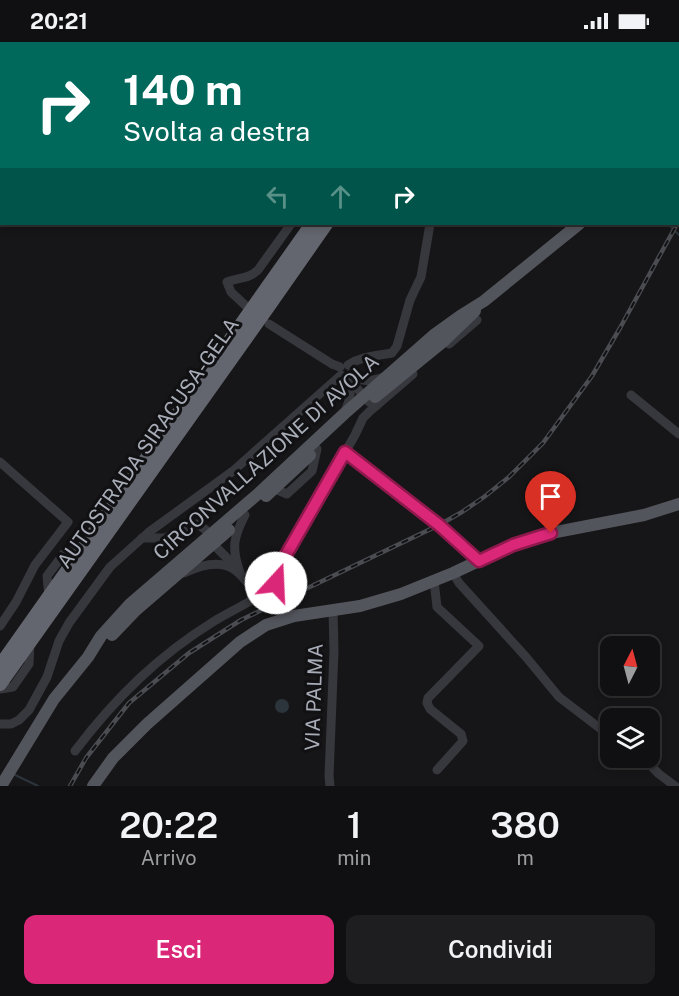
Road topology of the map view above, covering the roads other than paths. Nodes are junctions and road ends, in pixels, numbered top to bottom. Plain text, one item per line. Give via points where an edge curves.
1 (290, 225) edge
2 (311, 225) edge
3 (325, 225) edge
4 (430, 225) edge
5 (578, 225) edge
6 (484, 301) junction
7 (246, 306) dead end
8 (477, 320) dead end
9 (269, 324) dead end
10 (347, 373) junction
11 (387, 376) junction
12 (632, 395) dead end
13 (369, 398) junction
14 (344, 414) junction
15 (679, 434) edge
16 (345, 452) junction
17 (0, 462) edge
18 (679, 504) edge
19 (245, 515) junction
20 (142, 538) junction
21 (208, 540) junction
22 (479, 561) junction
23 (238, 572) junction
24 (453, 573) junction
25 (176, 576) junction
26 (434, 581) junction
27 (260, 594) junction
28 (333, 610) junction
29 (0, 626) edge
30 (30, 643) junction
31 (88, 657) junction
32 (0, 666) edge
33 (0, 684) edge
34 (0, 689) edge
35 (0, 724) edge
36 (600, 728) edge
37 (75, 751) dead end
38 (654, 768) edge
39 (437, 770) dead end
40 (2, 785) edge
41 (93, 786) edge
42 (330, 786) edge
43 (675, 786) edge

1 - 7 street via 253,275 227,282 231,292
2 - 32 highway, AUTOSTRADA SIRACUSA-GELA
3 - 30 highway, AUTOSTRADA SIRACUSA-GELA
4 - 10 street via 421,276 397,346 392,352 357,360
5 - 6 main road, CIRCONVALLAZIONE DI AVOLA
6 - 11 main road, CIRCONVALLAZIONE DI AVOLA via 435,334
6 - 13 main road, CIRCONVALLAZIONE DI AVOLA via 445,340
8 - 16 street via 363,417
9 - 10 street
10 - 11 street via 370,381
10 - 13 street
10 - 14 street via 351,393
10 - 20 street via 233,471
11 - 13 main road, CIRCONVALLAZIONE DI AVOLA
12 - 15 street
13 - 14 main road, CIRCONVALLAZIONE DI AVOLA
13 - 19 main road, CIRCONVALLAZIONE DI AVOLA
14 - 21 main road, CIRCONVALLAZIONE DI AVOLA
16 - 22 street
16 - 27 street via 282,562 276,583 270,592
17 - 29 street via 68,522 35,565
18 - 22 main road via 551,533
19 - 21 main road, CIRCONVALLAZIONE DI AVOLA
19 - 23 street via 234,540
20 - 21 street via 165,538 197,524 206,530
20 - 35 street via 110,567 69,623 29,710 11,724
21 - 23 street via 214,551
21 - 25 main road, CIRCONVALLAZIONE DI AVOLA
21 - 31 main road, CIRCONVALLAZIONE DI AVOLA via 130,604 100,636
22 - 24 main road
23 - 25 street via 227,566 207,564
23 - 27 street
24 - 26 main road
24 - 36 street via 559,697
25 - 31 main road, CIRCONVALLAZIONE DI AVOLA
26 - 28 main road via 360,606
26 - 39 street via 437,607 479,646 428,698 429,709 461,734 463,741
27 - 37 street via 167,653 110,708
28 - 41 main road via 274,622 240,642 147,724 113,758
28 - 42 street, VIA PALMA
30 - 33 highway, AUTOSTRADA SIRACUSA-GELA
30 - 34 street via 29,664 13,687
31 - 40 main road, CIRCONVALLAZIONE DI AVOLA via 54,699
38 - 43 street

